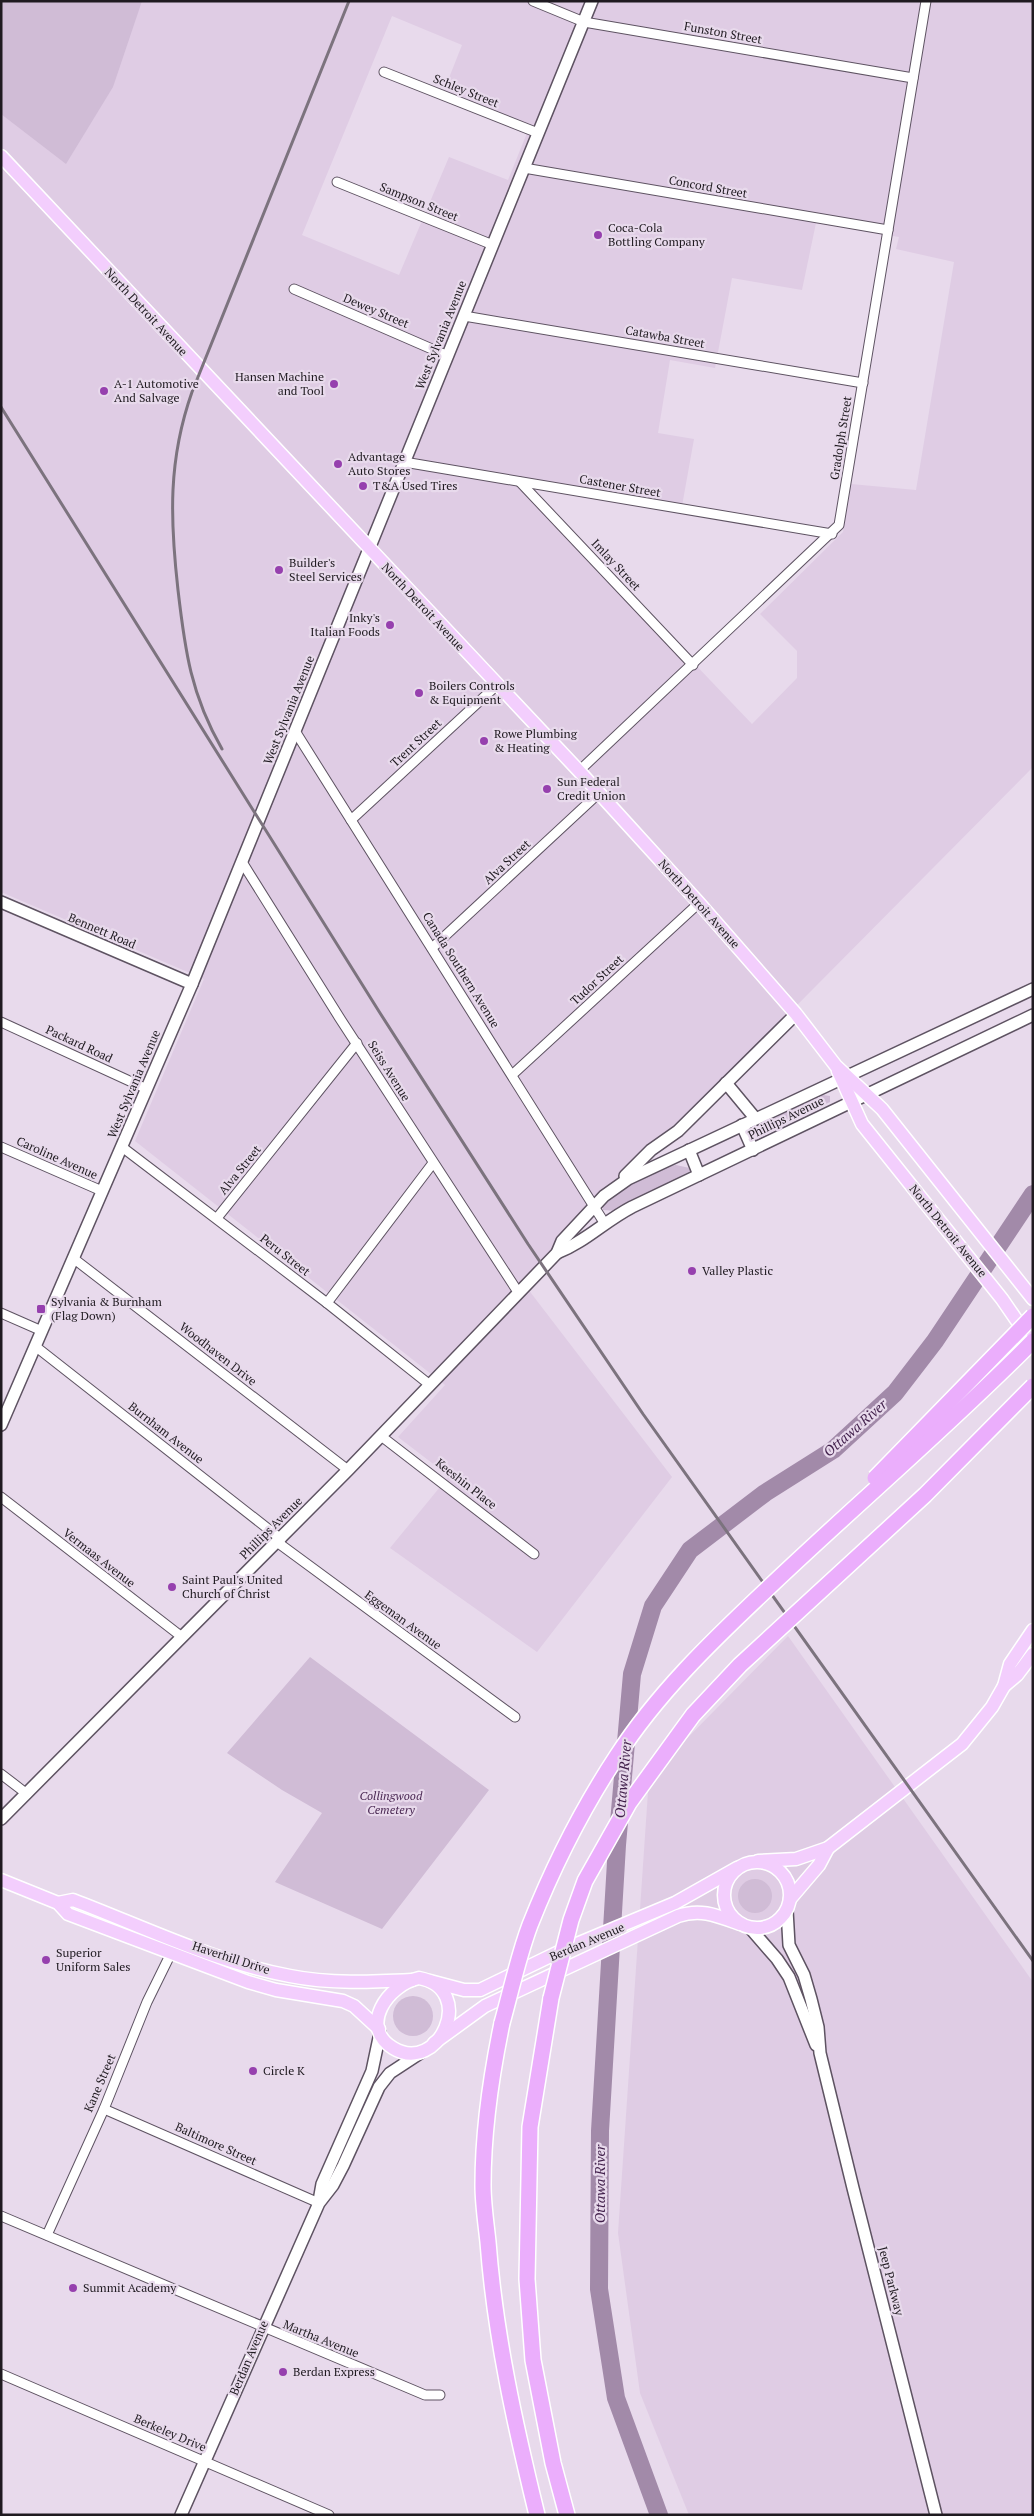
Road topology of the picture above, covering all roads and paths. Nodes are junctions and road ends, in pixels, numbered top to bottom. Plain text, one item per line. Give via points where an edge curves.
1 (533, 1) edge
2 (592, 1) edge
3 (926, 1) edge
4 (584, 22) junction
5 (384, 72) dead end
6 (913, 78) junction
7 (538, 133) junction
8 (1, 156) edge
9 (524, 168) junction
10 (337, 182) dead end
11 (888, 230) junction
12 (493, 245) junction
13 (294, 289) dead end
14 (464, 316) junction
15 (448, 356) junction
16 (863, 383) junction
17 (404, 462) junction
18 (520, 482) junction
19 (832, 534) junction
20 (368, 549) junction
21 (693, 665) junction
22 (497, 685) junction
23 (295, 731) junction
24 (579, 772) junction
25 (598, 794) junction
26 (351, 820) junction
27 (242, 862) junction
28 (1, 902) edge
29 (698, 903) junction
30 (432, 948) junction
31 (192, 984) junction
32 (1033, 989) edge
33 (796, 1014) junction
34 (1033, 1015) edge
35 (1, 1022) edge
36 (357, 1043) junction
37 (512, 1075) junction
38 (844, 1078) junction
39 (726, 1083) junction
40 (147, 1089) junction
41 (866, 1095) junction
42 (852, 1102) junction
43 (755, 1118) junction
44 (742, 1125) junction
45 (122, 1146) junction
46 (1, 1147) edge
47 (689, 1150) junction
48 (753, 1150) junction
49 (433, 1163) junction
50 (700, 1175) junction
51 (615, 1186) junction
52 (102, 1191) junction
53 (594, 1207) junction
54 (217, 1218) junction
55 (605, 1224) junction
56 (557, 1253) junction
57 (73, 1258) junction
58 (518, 1292) junction
59 (1033, 1299) edge
60 (327, 1303) junction
61 (1, 1313) edge
62 (1033, 1316) edge
63 (42, 1331) junction
64 (1033, 1343) edge
65 (35, 1346) junction
66 (430, 1385) junction
67 (1033, 1386) edge
68 (1033, 1397) edge
69 (1, 1425) edge
70 (381, 1436) junction
71 (977, 1445) junction
72 (348, 1470) junction
73 (1, 1497) edge
74 (279, 1541) junction
75 (806, 1551) junction
76 (534, 1554) dead end
77 (1033, 1630) edge
78 (182, 1637) junction
79 (1033, 1654) edge
80 (1004, 1686) junction
81 (515, 1717) dead end
82 (1, 1774) edge
83 (28, 1794) junction
84 (1, 1819) edge
85 (828, 1848) junction
86 (758, 1861) junction
87 (738, 1868) junction
88 (2, 1880) edge
89 (58, 1902) junction
90 (789, 1904) junction
91 (745, 1926) junction
92 (172, 1938) junction
93 (172, 1954) junction
94 (412, 1980) junction
95 (430, 1981) junction
96 (380, 2031) junction
97 (434, 2044) junction
98 (422, 2052) junction
99 (820, 2053) junction
100 (104, 2108) junction
101 (319, 2203) junction
102 (1, 2216) edge
103 (47, 2235) junction
104 (262, 2328) junction
105 (1, 2374) edge
106 (440, 2395) dead end
107 (204, 2461) junction
108 (181, 2515) edge
109 (329, 2515) edge
110 (537, 2515) edge
111 (567, 2515) edge
112 (936, 2515) edge

1 - 4 street, Funston Street
2 - 4 street, West Sylvania Avenue
3 - 6 street, Gradolph Street
4 - 6 street, Funston Street
4 - 7 street, West Sylvania Avenue
5 - 7 street, Schley Street
6 - 11 street, Gradolph Street
7 - 9 street, West Sylvania Avenue
8 - 20 main road, North Detroit Avenue
9 - 11 street, Concord Street
9 - 12 street, West Sylvania Avenue
10 - 12 street, Sampson Street
11 - 16 street, Gradolph Street
12 - 14 street, West Sylvania Avenue
13 - 15 street, Dewey Street
14 - 15 street, West Sylvania Avenue
14 - 16 street, Catawba Street
15 - 17 street, West Sylvania Avenue
16 - 19 street, Gradolph Street via 839,525
17 - 18 street, Castener Street
17 - 20 street, West Sylvania Avenue
18 - 19 street, Castener Street
18 - 21 street, Imlay Street
19 - 21 street, Gradolph Street
20 - 22 main road, North Detroit Avenue
20 - 23 street, West Sylvania Avenue
21 - 24 street, Gradolph Street
22 - 24 main road, North Detroit Avenue
22 - 26 street, Trent Street
23 - 26 street, Canada Southern Avenue
23 - 27 street, West Sylvania Avenue
24 - 25 main road, North Detroit Avenue
25 - 29 main road, North Detroit Avenue
25 - 30 street, Alva Street
26 - 30 street, Canada Southern Avenue
27 - 31 street, West Sylvania Avenue
27 - 36 street, Seiss Avenue
28 - 31 street, Bennett Road
29 - 33 main road, North Detroit Avenue
29 - 37 street, Tudor Street
30 - 37 street, Canada Southern Avenue
31 - 40 street, West Sylvania Avenue
32 - 38 street, Phillips Avenue
33 - 38 main road, North Detroit Avenue
33 - 39 street, Phillips Avenue
34 - 41 street, Phillips Avenue
35 - 40 street, Packard Road
36 - 49 street, Seiss Avenue
36 - 54 street, Alva Street
37 - 53 street, Canada Southern Avenue
38 - 41 main road, North Detroit Avenue
38 - 42 main road, North Detroit Avenue
38 - 43 street, Phillips Avenue
39 - 43 street
39 - 51 street, Phillips Avenue via 678,1131 651,1150
40 - 45 street, West Sylvania Avenue
41 - 42 street, Phillips Avenue
41 - 59 main road, North Detroit Avenue via 882,1109
42 - 48 street, Phillips Avenue
42 - 64 main road, North Detroit Avenue via 862,1124 1002,1299
43 - 44 street, Phillips Avenue
44 - 47 street, Phillips Avenue
44 - 48 street
45 - 52 street, West Sylvania Avenue
45 - 54 street, Peru Street
46 - 52 street, Caroline Avenue
47 - 50 street
47 - 51 street, Phillips Avenue
48 - 50 street, Phillips Avenue
49 - 58 street, Seiss Avenue
49 - 60 street
50 - 55 street, Phillips Avenue
51 - 53 street, Phillips Avenue
52 - 57 street, West Sylvania Avenue
53 - 55 street, Canada Southern Avenue
53 - 56 street, Phillips Avenue via 562,1241
54 - 60 street, Peru Street
55 - 56 street, Phillips Avenue via 577,1245
56 - 58 street, Phillips Avenue
57 - 63 street, West Sylvania Avenue
57 - 72 street, Woodhaven Drive
58 - 66 street, Phillips Avenue
60 - 66 street, Peru Street
61 - 63 street
62 - 75 highway, bridge
63 - 65 street, West Sylvania Avenue
64 - 75 highway, bridge via 946,1427
65 - 69 street, West Sylvania Avenue
65 - 74 street, Burnham Avenue
66 - 70 street, Phillips Avenue
67 - 71 highway, bridge
68 - 71 highway, bridge
70 - 72 street, Phillips Avenue
70 - 76 street, Keeshin Place
71 - 111 highway, bridge via 740,1665 693,1715 629,1803 585,1881 551,1998 530,2127 527,2279 533,2360 553,2463
72 - 74 street, Phillips Avenue
73 - 78 street, Vermaas Avenue
74 - 78 street, Phillips Avenue
74 - 81 street, Eggeman Avenue
75 - 110 highway, bridge via 715,1639 661,1698 618,1755 586,1808 550,1880 530,1927 502,2023 486,2120 483,2186 492,2294 516,2431
77 - 80 main road via 1010,1664
78 - 83 street, Phillips Avenue
79 - 80 main road
80 - 85 main road via 984,1719 962,1744
82 - 83 street
83 - 84 street, Phillips Avenue
85 - 86 main road via 796,1859
85 - 90 main road
86 - 87 main road
86 - 90 main road via 779,1869 786,1878 790,1888
87 - 91 main road via 730,1875 724,1896 728,1912
87 - 95 main road, Berdan Avenue via 636,1921 480,1990 464,1990
88 - 89 main road, Haverhill Drive
89 - 92 main road, Haverhill Drive via 73,1900
89 - 93 main road, Haverhill Drive via 68,1914
90 - 91 main road via 781,1919 772,1925
90 - 99 street, Jeep Parkway via 789,1945 804,1974 818,2027
91 - 97 main road, Berdan Avenue via 710,1913 691,1912 678,1916 502,1998 469,2017
91 - 99 street, Jeep Parkway via 777,1958 789,1977
92 - 93 street, Kane Street
92 - 94 main road, Haverhill Drive via 240,1963 289,1976 352,1982
93 - 96 main road, Haverhill Drive via 276,1990 343,2001 354,2006
93 - 100 street, Kane Street via 147,2002
94 - 95 main road
94 - 96 main road via 392,1991 382,2003
95 - 97 main road via 444,1993 449,2005 446,2025
96 - 98 main road via 386,2042 397,2050
96 - 101 street, Berdan Avenue via 372,2071 322,2184
97 - 98 main road
98 - 101 street, Berdan Avenue via 390,2073 379,2087 343,2166
99 - 112 street, Jeep Parkway
100 - 101 street, Baltimore Street
100 - 103 street, Kane Street
101 - 104 street, Berdan Avenue
102 - 103 street, Martha Avenue
103 - 104 street, Martha Avenue
104 - 106 street, Martha Avenue via 425,2395
104 - 107 street, Berdan Avenue
105 - 107 street, Berkeley Drive
107 - 108 street, Berdan Avenue
107 - 109 street, Berkeley Drive

